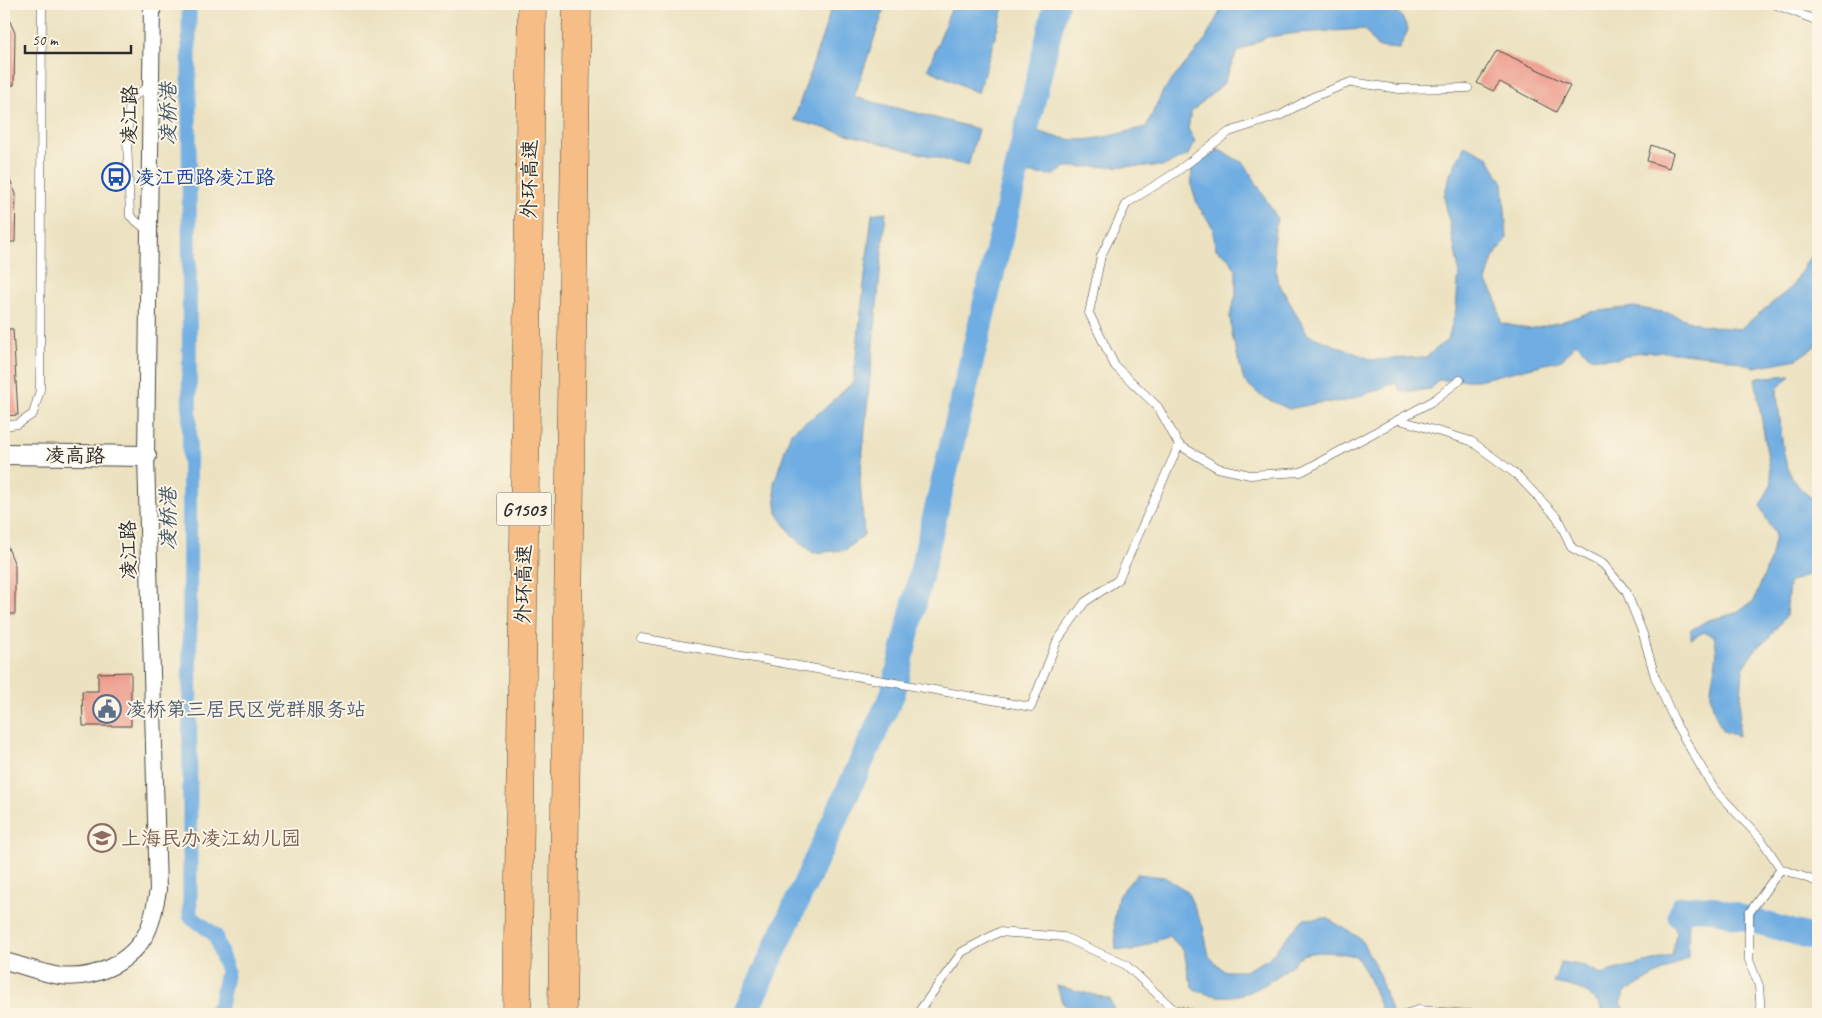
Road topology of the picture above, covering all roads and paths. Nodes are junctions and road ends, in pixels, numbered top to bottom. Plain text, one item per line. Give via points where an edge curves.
1 (42, 4) edge
2 (152, 4) edge
3 (532, 4) edge
4 (577, 4) edge
5 (1774, 4) edge
6 (1818, 22) edge
7 (151, 85) junction
8 (1468, 88) dead end
9 (149, 232) junction
10 (1460, 380) dead end
11 (1400, 420) junction
12 (4, 426) edge
13 (1179, 445) junction
14 (4, 454) edge
15 (146, 456) junction
16 (641, 638) dead end
17 (1781, 869) junction
18 (1818, 882) edge
19 (518, 944) junction
20 (563, 957) junction
21 (4, 960) edge
22 (512, 1014) edge
23 (517, 1014) edge
24 (562, 1014) edge
25 (574, 1014) edge
26 (917, 1014) edge
27 (1195, 1014) edge
28 (1404, 1014) edge
29 (1470, 1014) edge
30 (1761, 1014) edge

1 - 12 lane via 40,390 34,414 18,424
2 - 7 street, 凌江路
3 - 19 highway, 外环高速 / G1503
4 - 20 highway, G1503
5 - 6 lane
7 - 9 street, 凌江路
7 - 9 lane via 130,99 127,139 130,216
8 - 13 lane via 1399,89 1351,82 1281,115 1229,132 1176,173 1127,203 1102,256 1089,313 1115,366 1158,407
9 - 15 street, 凌江路
10 - 11 lane
11 - 13 lane via 1301,472 1250,475 1218,468
11 - 17 lane via 1471,441 1517,475 1558,517 1572,548 1603,564 1615,578 1626,591 1655,677 1677,726 1714,789 1761,839
13 - 16 lane via 1118,580 1084,602 1057,641 1031,707
14 - 15 street, 凌高路
15 - 21 street, 凌江路 via 158,891 148,930 136,950 117,964 86,975 60,976
17 - 18 lane
17 - 30 lane via 1749,913 1749,960 1759,986
19 - 22 highway
19 - 23 highway, 外环高速 / G1503
20 - 24 highway, G1503
20 - 25 highway
26 - 27 lane via 962,952 999,932 1064,937 1126,965 1174,1008
28 - 29 lane via 1418,1010

